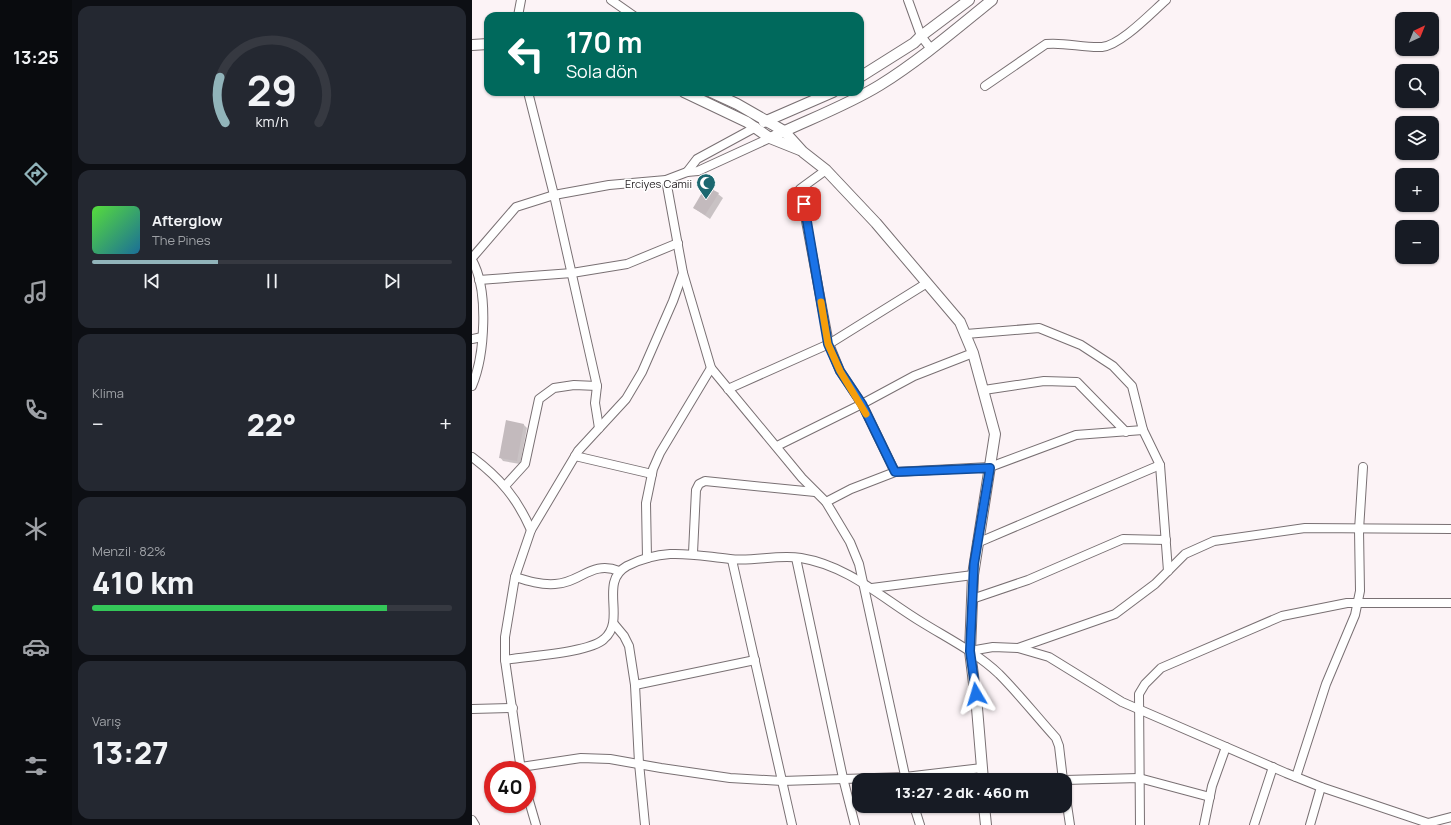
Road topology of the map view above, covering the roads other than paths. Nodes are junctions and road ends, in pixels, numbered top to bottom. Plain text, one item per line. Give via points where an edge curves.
1 (521, 0) edge
2 (611, 0) edge
3 (908, 0) edge
4 (969, 0) edge
5 (992, 0) edge
6 (1166, 0) edge
7 (519, 12) edge
8 (628, 12) edge
9 (921, 36) junction
10 (484, 44) edge
11 (472, 45) edge
12 (931, 49) junction
13 (864, 74) edge
14 (985, 86) dead end
15 (864, 93) edge
16 (529, 96) edge
17 (692, 96) edge
18 (720, 96) edge
19 (824, 96) edge
20 (859, 96) edge
21 (767, 120) junction
22 (756, 127) junction
23 (784, 131) junction
24 (770, 138) junction
25 (803, 152) junction
26 (826, 170) junction
27 (688, 172) junction
28 (666, 180) junction
29 (554, 195) junction
30 (678, 243) junction
31 (472, 259) edge
32 (572, 273) junction
33 (683, 273) junction
34 (479, 280) junction
35 (927, 283) junction
36 (966, 334) junction
37 (482, 337) junction
38 (472, 339) edge
39 (828, 344) junction
40 (974, 353) junction
41 (711, 368) junction
42 (472, 386) edge
43 (597, 386) junction
44 (728, 389) junction
45 (984, 390) junction
46 (862, 404) junction
47 (599, 428) junction
48 (1143, 430) junction
49 (1126, 432) junction
50 (776, 446) junction
51 (575, 456) junction
52 (472, 457) edge
53 (1160, 465) junction
54 (1363, 467) dead end
55 (990, 468) junction
56 (895, 472) junction
57 (652, 474) junction
58 (505, 486) junction
59 (815, 492) junction
60 (826, 502) junction
61 (531, 530) junction
62 (1359, 530) junction
63 (1451, 530) edge
64 (1166, 540) junction
65 (977, 543) junction
66 (693, 553) junction
67 (647, 558) junction
68 (796, 558) junction
69 (732, 560) junction
70 (619, 571) junction
71 (1168, 571) junction
72 (973, 575) junction
73 (515, 577) junction
74 (862, 582) junction
75 (872, 588) junction
76 (972, 599) junction
77 (1357, 603) junction
78 (1451, 603) edge
79 (614, 624) junction
80 (1018, 648) junction
81 (970, 651) junction
82 (505, 660) junction
83 (755, 660) junction
84 (635, 685) junction
85 (513, 708) junction
86 (472, 709) edge
87 (1138, 709) junction
88 (1226, 747) junction
89 (520, 761) edge
90 (639, 763) junction
91 (536, 766) edge
92 (982, 768) junction
93 (1273, 768) junction
94 (904, 773) edge
95 (947, 773) edge
96 (982, 773) edge
97 (1063, 773) edge
98 (1296, 777) junction
99 (843, 778) junction
100 (852, 778) edge
101 (1139, 778) junction
102 (1072, 780) edge
103 (782, 781) junction
104 (1321, 787) junction
105 (1210, 797) junction
106 (533, 813) edge
107 (916, 813) edge
108 (985, 813) edge
109 (1068, 813) edge
110 (1451, 817) edge
111 (472, 820) edge
112 (1435, 823) edge
113 (475, 825) edge
114 (536, 825) edge
115 (645, 825) edge
116 (792, 825) edge
117 (855, 825) edge
118 (920, 825) edge
119 (986, 825) edge
120 (1070, 825) edge
121 (1140, 825) edge
122 (1204, 825) edge
123 (1254, 825) edge
124 (1310, 825) edge

1 - 7 street
2 - 8 street
3 - 9 street
4 - 9 street
5 - 12 street
6 - 14 street via 1123,37 1103,47 1046,44
9 - 12 street
9 - 13 street
10 - 11 street
12 - 15 street
16 - 29 street
17 - 22 street
18 - 21 street
19 - 21 street
20 - 23 street via 802,125
21 - 22 street
21 - 23 street
22 - 24 street
22 - 27 street via 697,159
23 - 24 street
23 - 25 street
24 - 25 street
24 - 27 street via 698,171
25 - 26 street
26 - 35 street
26 - 39 street via 800,189
27 - 28 street
28 - 29 street via 609,185
28 - 30 street
29 - 31 street via 516,207
29 - 32 street
30 - 32 street via 627,264
30 - 33 street
31 - 34 street
32 - 34 street
32 - 43 street
33 - 41 street
33 - 47 street via 642,372 626,399
34 - 37 street via 483,316
35 - 36 street via 960,322
35 - 39 street
36 - 40 street
36 - 48 street via 1039,328 1081,345 1113,366 1132,386
37 - 38 street
37 - 42 street
39 - 44 street
39 - 46 street via 840,371
40 - 45 street
40 - 46 street via 914,376
41 - 44 street
41 - 57 street via 660,453
43 - 47 street via 595,403
43 - 58 street via 574,385 554,388 539,399 525,464
44 - 50 street
45 - 49 street via 1044,381 1077,382
45 - 55 street via 996,434
46 - 50 street
46 - 56 street
47 - 51 street
48 - 49 street
48 - 53 street
49 - 55 street via 1076,435
50 - 59 street
51 - 57 street
51 - 61 street
52 - 58 street
53 - 64 street
53 - 65 street
54 - 62 street
55 - 56 street
55 - 65 street
56 - 60 street via 850,489
57 - 67 street via 646,503
58 - 61 street via 521,508
59 - 60 street
59 - 66 street via 705,481 699,484 696,490
60 - 74 street via 850,542 859,564
61 - 73 street
62 - 63 street
62 - 71 street via 1305,528 1214,541 1185,554
62 - 77 street via 1360,591
64 - 71 street
64 - 76 street via 1123,539 1028,580
65 - 72 street
66 - 67 street via 676,552
66 - 69 street
67 - 70 street
68 - 69 street
68 - 74 street via 838,568
68 - 99 street
69 - 83 street
70 - 73 street via 599,568 556,584 537,584
70 - 79 street via 612,592
71 - 80 street via 1115,614
72 - 75 street
72 - 76 street
73 - 82 street via 505,637
74 - 75 street
74 - 94 street
75 - 81 street
76 - 81 street
77 - 78 street
77 - 87 street via 1282,616 1161,668 1139,694
77 - 98 street via 1355,615 1326,684
79 - 82 street via 604,640 588,647
79 - 84 street via 629,646
80 - 81 street via 993,647
80 - 87 street via 1049,657 1122,702
81 - 92 street
81 - 97 street via 999,674 1056,738
82 - 85 street
83 - 84 street
83 - 103 street
84 - 90 street
85 - 86 street
85 - 89 street
87 - 88 street
87 - 101 street
88 - 93 street
88 - 105 street
90 - 91 street via 581,758
90 - 103 street via 730,778
90 - 115 street
92 - 95 street
92 - 96 street
93 - 98 street
93 - 123 street
98 - 104 street
99 - 100 street
99 - 103 street
99 - 117 street
101 - 102 street
101 - 105 street
101 - 121 street
103 - 116 street
104 - 112 street via 1428,823
104 - 124 street
105 - 122 street
106 - 114 street
107 - 118 street
108 - 119 street
109 - 120 street
110 - 112 street
111 - 113 street

